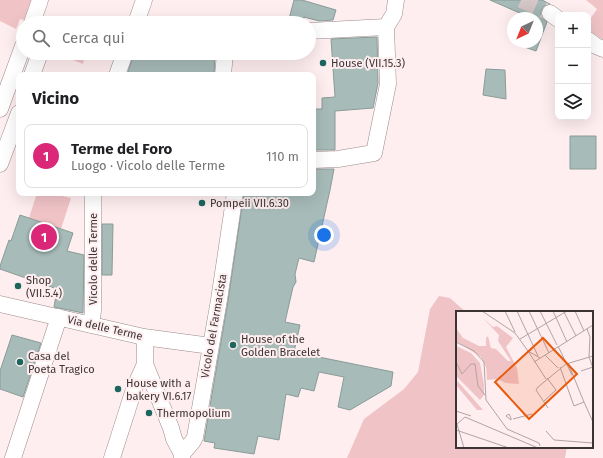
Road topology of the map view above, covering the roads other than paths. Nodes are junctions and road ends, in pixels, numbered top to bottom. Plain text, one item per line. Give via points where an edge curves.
1 (40, 0) edge
2 (144, 0) edge
3 (396, 0) edge
4 (35, 16) edge
5 (138, 16) edge
6 (386, 27) junction
7 (316, 31) edge
8 (591, 42) edge
9 (603, 49) edge
10 (18, 60) edge
11 (37, 60) edge
12 (122, 60) edge
13 (224, 60) edge
14 (33, 72) edge
15 (118, 72) edge
16 (223, 72) edge
17 (0, 109) edge
18 (16, 121) edge
19 (9, 139) edge
20 (316, 160) edge
21 (0, 164) edge
22 (93, 196) edge
23 (235, 196) edge
24 (0, 304) edge
25 (59, 317) junction
26 (91, 325) junction
27 (144, 337) junction
28 (211, 346) junction
29 (145, 364) junction
30 (182, 456) edge
31 (13, 458) edge
32 (112, 458) edge

1 - 4 street
2 - 5 street
3 - 6 street via 394,14
6 - 7 street
6 - 20 street via 388,84 374,153
8 - 9 street
10 - 17 street
11 - 14 street
12 - 15 street
13 - 16 street
18 - 19 street
19 - 21 street
22 - 26 street, Vicolo delle Terme
23 - 28 street, Vicolo del Farmacista
24 - 25 street, Via delle Terme
25 - 26 street, Via delle Terme
25 - 31 street
26 - 27 street, Via delle Terme
27 - 28 street, Via delle Terme
27 - 29 street
28 - 30 street, Vicolo del Farmacista via 195,437
29 - 30 street
29 - 32 street via 131,397

